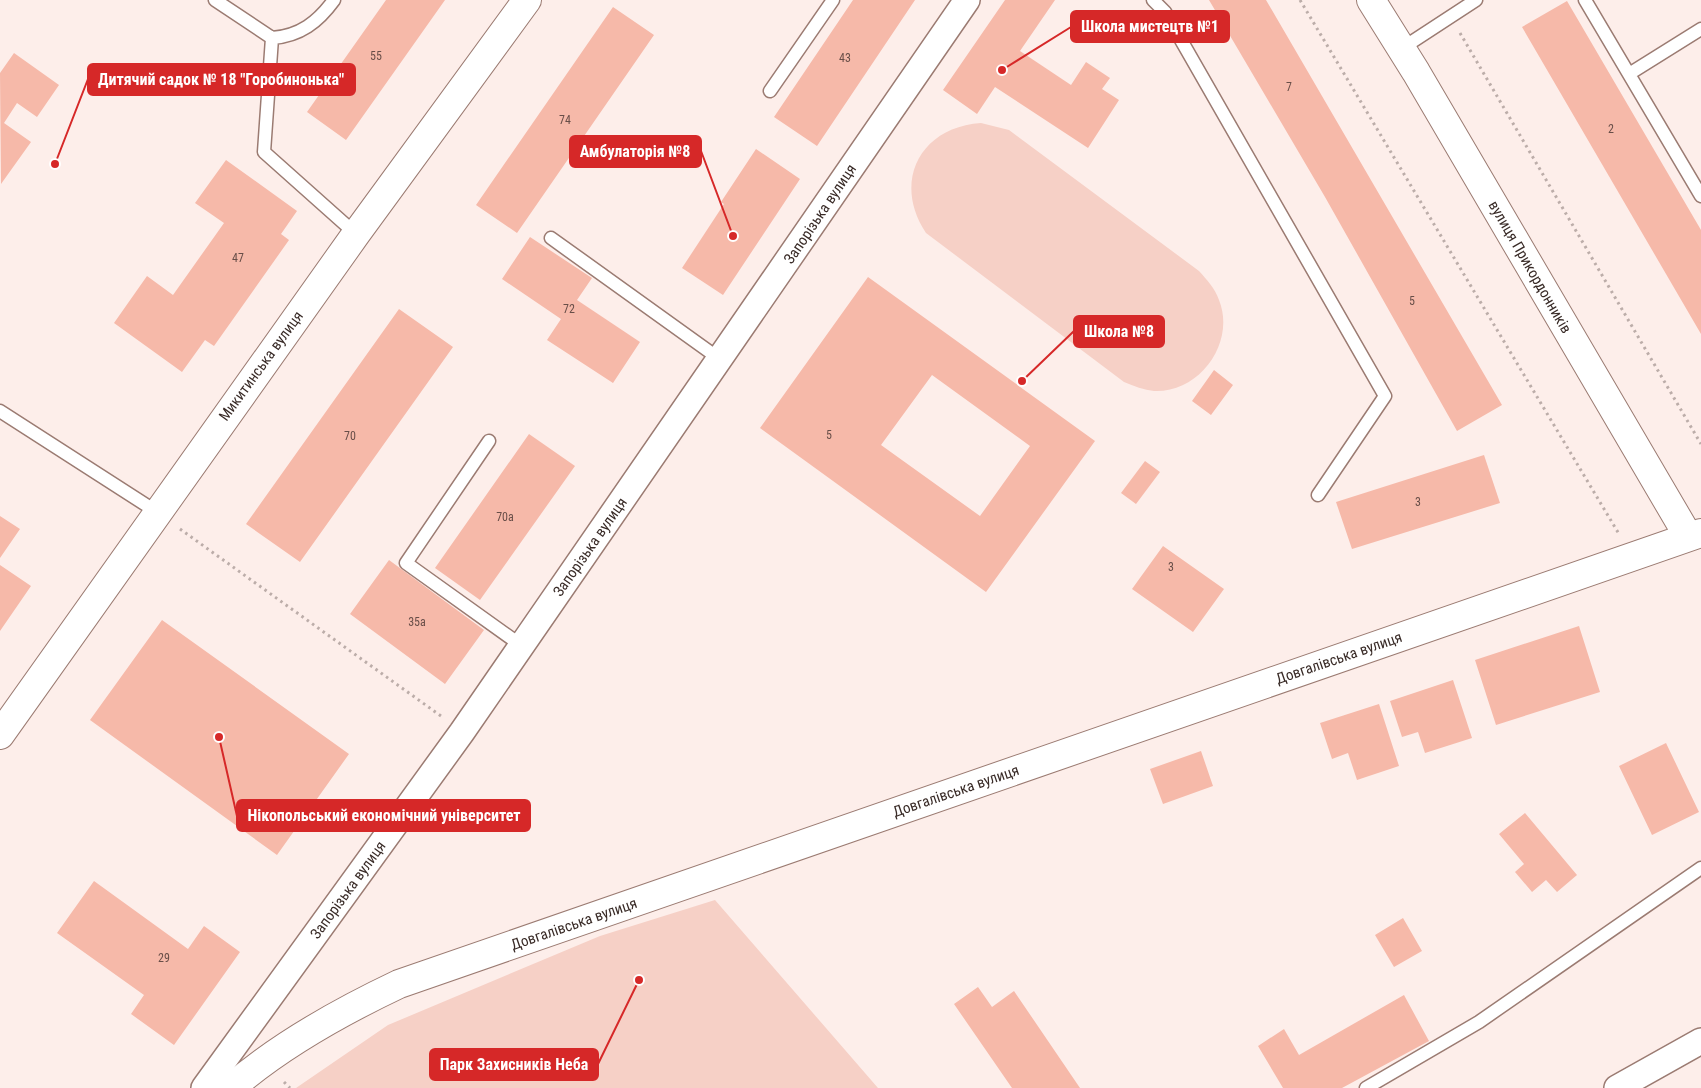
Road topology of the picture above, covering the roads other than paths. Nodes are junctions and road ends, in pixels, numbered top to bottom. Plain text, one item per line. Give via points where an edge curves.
1 (215, 0) edge
2 (334, 0) edge
3 (527, 0) edge
4 (833, 0) edge
5 (1153, 0) edge
6 (1371, 0) edge
7 (1476, 0) edge
8 (1585, 0) edge
9 (963, 1) edge
10 (1701, 29) edge
11 (272, 38) junction
12 (1401, 49) junction
13 (1628, 74) junction
14 (770, 91) dead end
15 (1701, 196) edge
16 (356, 234) junction
17 (551, 238) dead end
18 (720, 360) junction
19 (0, 411) edge
20 (489, 441) dead end
21 (1318, 495) dead end
22 (157, 512) junction
23 (1694, 534) edge
24 (522, 646) junction
25 (0, 735) edge
26 (1701, 868) edge
27 (1701, 1041) edge
28 (204, 1088) edge
29 (231, 1088) edge
30 (1366, 1088) edge
31 (1617, 1088) edge

1 - 11 lane
2 - 11 lane via 308,27 290,37
3 - 16 main road, Микитинська вулиця
4 - 14 lane
5 - 21 lane via 1165,12 1385,396
6 - 12 main road, вулиця Прикордонників
7 - 12 lane
8 - 13 lane
9 - 18 street, Запорізька вулиця
10 - 13 lane
11 - 16 lane via 264,152
12 - 23 main road, вулиця Прикордонників
13 - 15 lane
16 - 22 main road, Микитинська вулиця
17 - 18 lane
18 - 24 street, Запорізька вулиця
19 - 22 lane
20 - 24 lane via 406,563
22 - 25 main road, Микитинська вулиця
23 - 29 main road, Довгалівська вулиця via 399,984 362,1001 260,1062
24 - 28 street, Запорізька вулиця
26 - 30 lane via 1479,1022
27 - 31 street

